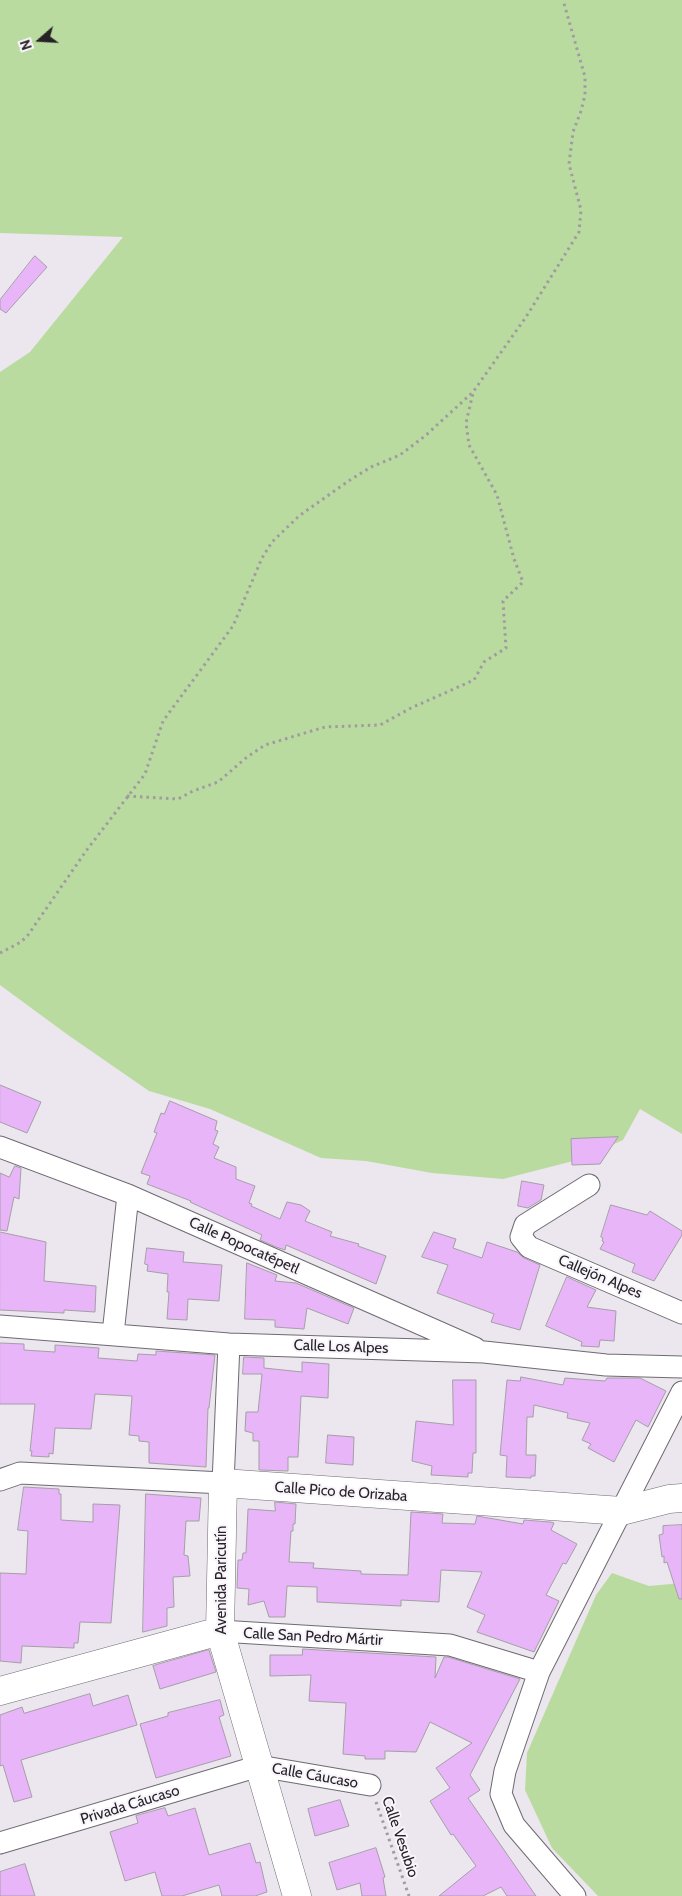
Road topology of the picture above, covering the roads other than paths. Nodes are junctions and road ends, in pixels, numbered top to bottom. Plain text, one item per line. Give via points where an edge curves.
1 (0, 1147) edge
2 (589, 1185) dead end
3 (128, 1195) junction
4 (682, 1313) edge
5 (0, 1326) edge
6 (113, 1334) junction
7 (229, 1344) junction
8 (484, 1352) junction
9 (682, 1367) edge
10 (682, 1392) edge
11 (0, 1480) edge
12 (222, 1484) junction
13 (682, 1498) edge
14 (622, 1512) junction
15 (220, 1631) junction
16 (539, 1672) junction
17 (0, 1691) edge
18 (259, 1766) junction
19 (370, 1785) road end
20 (0, 1843) edge
21 (297, 1896) edge
22 (575, 1896) edge

1 - 3 street, Calle Popocatépetl
2 - 4 street, Callejón Alpes via 525,1225 522,1236 529,1247
3 - 6 street
3 - 8 street, Calle Popocatépetl
5 - 6 street, Calle Los Alpes
6 - 7 street, Calle Los Alpes
7 - 8 street, Calle Los Alpes
7 - 12 street, Avenida Paricutín
8 - 9 street, Calle Los Alpes via 606,1365
10 - 14 street
11 - 12 street, Calle Pico de Orizaba via 20,1473
12 - 14 street, Calle Pico de Orizaba
12 - 15 street, Avenida Paricutín
13 - 14 street, Calle Pico de Orizaba
14 - 16 street
15 - 16 street, Calle San Pedro Mártir via 450,1645
15 - 17 street, Calle San Pedro Mártir
15 - 18 street, Avenida Paricutín
16 - 22 street via 505,1770 502,1794 514,1825
18 - 19 street, Calle Cáucaso
18 - 20 street, Privada Cáucaso
18 - 21 street, Avenida Paricutín

